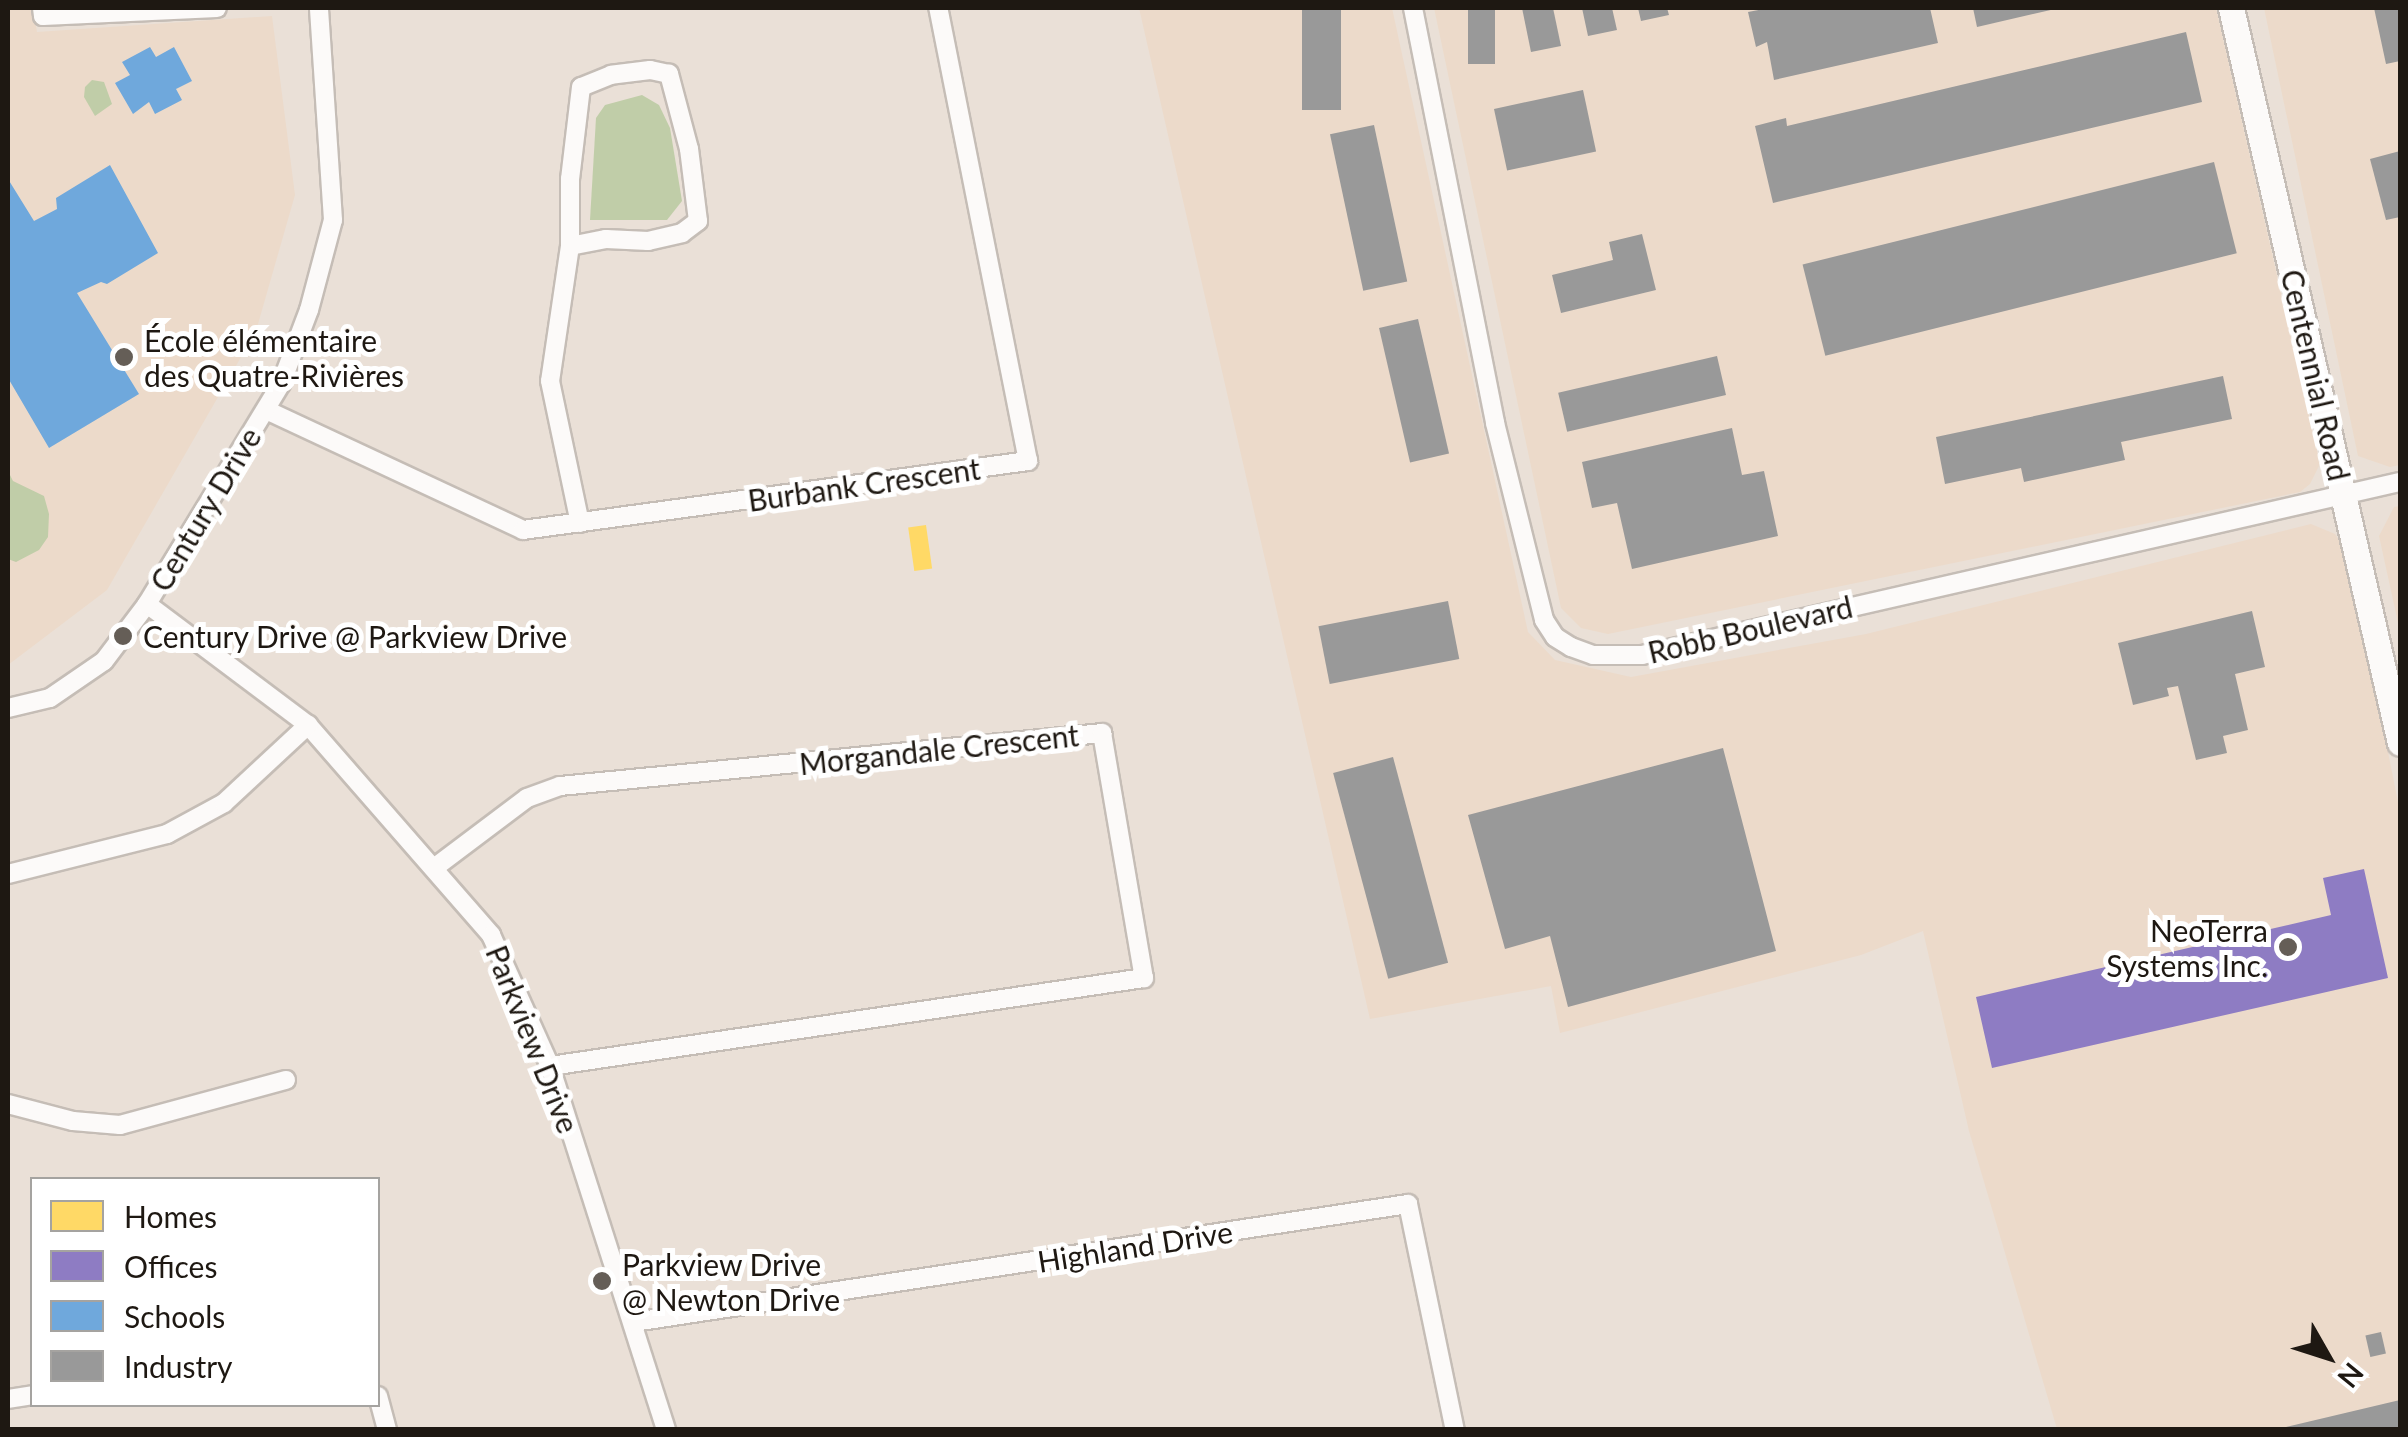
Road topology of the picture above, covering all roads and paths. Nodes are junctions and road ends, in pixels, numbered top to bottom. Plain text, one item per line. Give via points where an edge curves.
1 (42, 8) edge
2 (217, 8) edge
3 (319, 8) edge
4 (938, 8) edge
5 (1413, 8) edge
6 (2231, 8) edge
7 (570, 246) junction
8 (266, 410) junction
9 (2400, 482) edge
10 (2345, 497) junction
11 (580, 523) junction
12 (147, 604) junction
13 (8, 708) edge
14 (308, 725) junction
15 (2400, 742) edge
16 (434, 868) junction
17 (8, 874) edge
18 (550, 1066) junction
19 (286, 1080) dead end
20 (8, 1104) edge
21 (634, 1322) junction
22 (380, 1404) edge
23 (387, 1430) edge
24 (666, 1430) edge
25 (1455, 1430) edge

1 - 2 street via 43,16
3 - 8 street, Century Drive via 332,220 309,310
4 - 11 street, Burbank Crescent via 1028,461
5 - 10 street, Robb Boulevard via 1494,423 1544,620 1571,648 1642,655
6 - 10 street, Centennial Road
7 - 7 street via 648,241 682,233 698,221 689,148 669,74 612,75 581,87
7 - 11 street via 550,381
8 - 11 street, Burbank Crescent via 523,530
8 - 12 street, Century Drive
9 - 10 street, Robb Boulevard
10 - 15 street, Centennial Road
12 - 13 street, Century Drive via 104,661 50,698
12 - 14 street, Parkview Drive
14 - 16 street, Parkview Drive
14 - 17 street via 224,803 167,834
16 - 18 street, Parkview Drive via 491,935
16 - 18 street, Morgandale Crescent via 527,798 560,786 1102,733 1144,978
18 - 21 street, Parkview Drive
19 - 20 street via 120,1125
21 - 24 street, Parkview Drive
21 - 25 street, Highland Drive via 1408,1204
22 - 23 street

